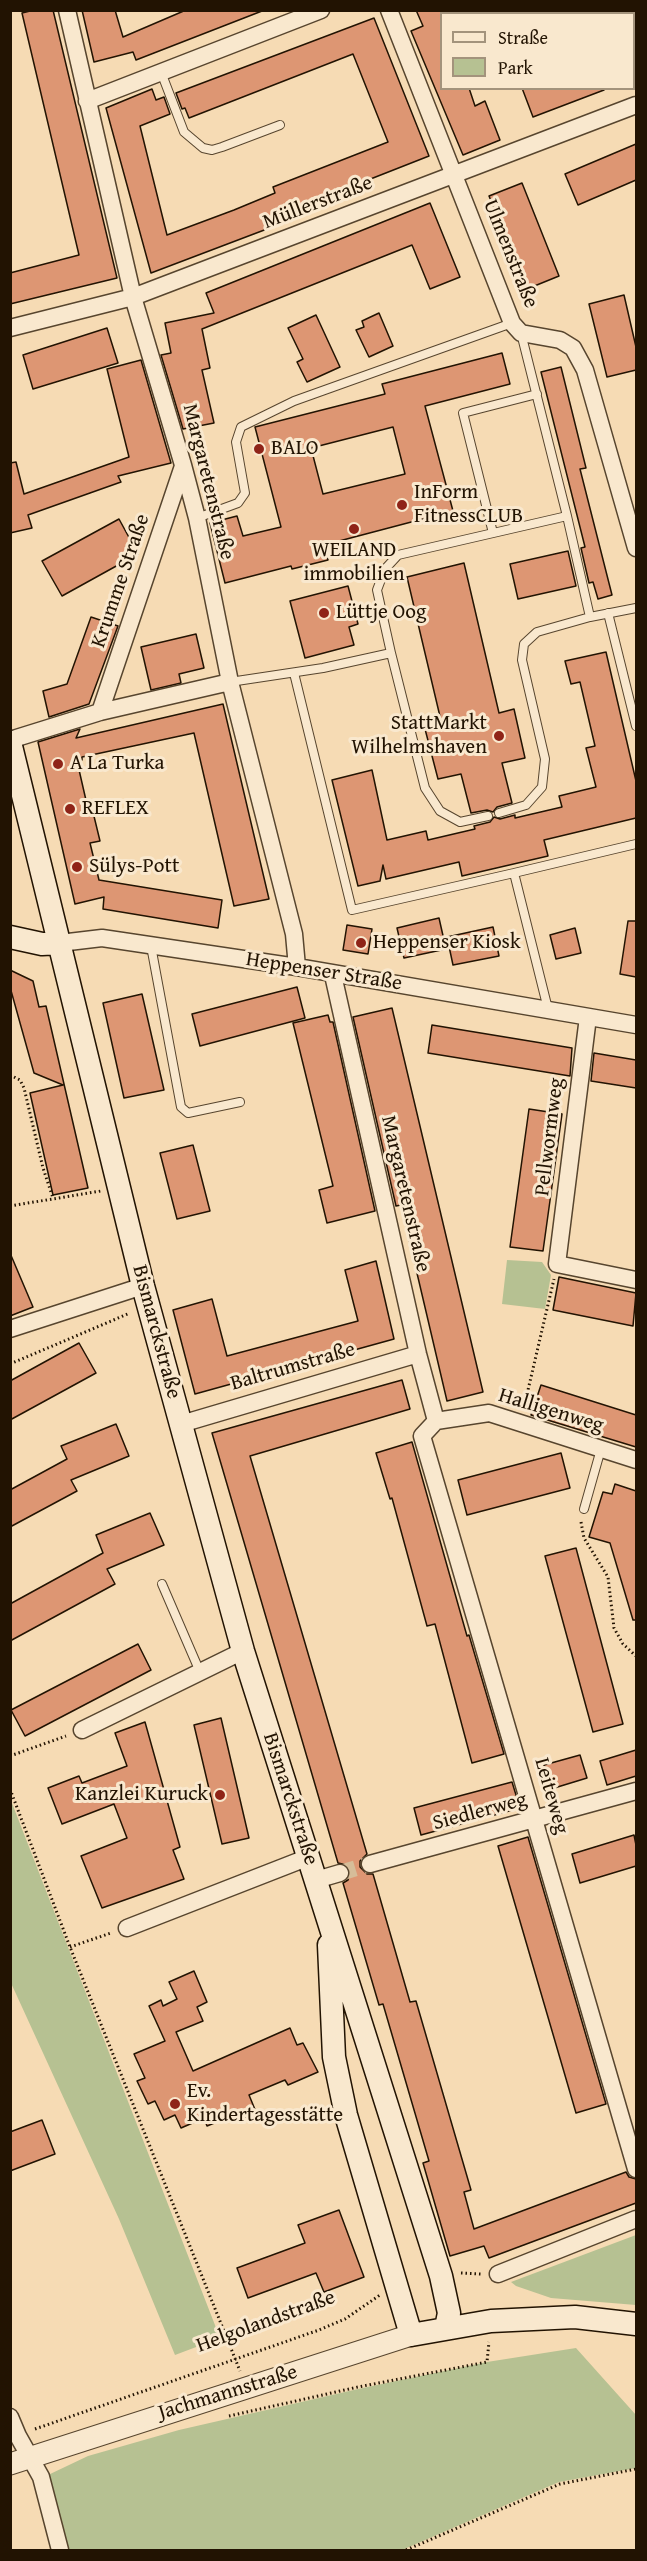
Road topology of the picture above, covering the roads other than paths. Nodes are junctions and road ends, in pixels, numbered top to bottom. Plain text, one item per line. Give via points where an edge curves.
1 (67, 10) edge
2 (321, 10) edge
3 (389, 10) edge
4 (161, 72) junction
5 (87, 101) junction
6 (636, 105) edge
7 (280, 125) dead end
8 (454, 174) junction
9 (133, 297) junction
10 (10, 328) edge
11 (517, 328) junction
12 (537, 394) junction
13 (183, 465) junction
14 (567, 516) junction
15 (197, 518) junction
16 (493, 534) junction
17 (636, 548) edge
18 (636, 608) edge
19 (608, 613) junction
20 (590, 617) junction
21 (392, 653) junction
22 (294, 673) junction
23 (230, 682) junction
24 (100, 712) junction
25 (636, 726) edge
26 (10, 741) edge
27 (499, 813) dead end
28 (488, 816) dead end
29 (636, 844) edge
30 (514, 873) junction
31 (10, 938) edge
32 (60, 943) junction
33 (151, 946) junction
34 (297, 967) junction
35 (333, 975) junction
36 (548, 1009) junction
37 (588, 1017) junction
38 (636, 1024) edge
39 (240, 1102) dead end
40 (636, 1280) edge
41 (146, 1296) junction
42 (10, 1329) edge
43 (418, 1354) junction
44 (436, 1421) junction
45 (181, 1424) junction
46 (601, 1449) junction
47 (636, 1461) edge
48 (584, 1509) road end
49 (162, 1584) dead end
50 (243, 1651) junction
51 (200, 1672) junction
52 (82, 1730) road end
53 (636, 1791) edge
54 (535, 1820) junction
55 (309, 1857) junction
56 (370, 1864) tunnel mouth
57 (340, 1873) tunnel mouth
58 (316, 1880) junction
59 (328, 1916) junction
60 (127, 1928) road end
61 (636, 2169) edge
62 (636, 2219) edge
63 (498, 2274) road end
64 (444, 2283) junction
65 (491, 2321) junction
66 (636, 2324) edge
67 (447, 2328) junction
68 (411, 2335) junction
69 (10, 2417) edge
70 (20, 2461) edge
71 (60, 2550) edge

1 - 5 street, Margaretenstraße
2 - 4 street
3 - 8 street, Ulmenstraße
4 - 5 street
4 - 7 lane via 184,132 203,148 212,150
5 - 9 street, Margaretenstraße
6 - 8 street, Müllerstraße
8 - 9 street, Müllerstraße
8 - 11 street, Ulmenstraße
9 - 10 street, Müllerstraße
9 - 13 street, Margaretenstraße
11 - 12 lane
11 - 15 lane via 294,402 241,426 236,442 245,493 238,504
11 - 17 street, Ulmenstraße via 560,340 573,348 585,369
12 - 14 lane
12 - 16 lane via 464,413
13 - 15 street, Margaretenstraße
13 - 24 street, Krumme Straße
14 - 16 lane
14 - 20 lane
15 - 23 street, Margaretenstraße
16 - 21 lane via 398,555 385,569 377,591
18 - 19 lane
19 - 20 lane
19 - 25 lane
20 - 27 lane via 537,632 524,644 522,660 545,759 542,787 526,805
21 - 22 lane
21 - 28 lane via 425,788 440,811 460,822
22 - 23 lane
22 - 30 lane via 352,910
23 - 24 street
23 - 34 street, Margaretenstraße via 294,934
24 - 26 street
26 - 32 main road, Bismarckstraße
29 - 30 lane
30 - 36 lane
31 - 32 main road, Heppenser Straße
32 - 33 street, Heppenser Straße via 102,938
32 - 41 main road, Bismarckstraße
33 - 34 street, Heppenser Straße
33 - 39 lane via 181,1107 188,1113
34 - 35 street, Heppenser Straße
35 - 36 street, Heppenser Straße
35 - 43 street, Margaretenstraße
36 - 37 street, Heppenser Straße
37 - 38 street, Heppenser Straße
37 - 40 street, Pellwormweg via 557,1264
41 - 42 street
41 - 45 main road, Bismarckstraße
43 - 44 street, Margaretenstraße
43 - 45 street, Baltrumstraße
44 - 46 street, Halligenweg via 489,1413
44 - 54 street, Leiteweg via 422,1436
45 - 50 main road, Bismarckstraße
46 - 47 street, Halligenweg
46 - 48 lane
49 - 51 lane
50 - 51 street
50 - 55 main road, Bismarckstraße
51 - 52 street
53 - 54 street, Siedlerweg
54 - 56 street, Siedlerweg
54 - 61 street, Leiteweg
55 - 58 main road, Bismarckstraße
55 - 60 street
57 - 58 street
58 - 59 main road, Bismarckstraße
59 - 64 main road, Bismarckstraße
59 - 68 main road, Bismarckstraße via 334,2057 346,2115
62 - 63 street
64 - 65 main road via 464,2312
64 - 67 main road, Bismarckstraße
65 - 66 main road, Jachmannstraße via 575,2317
65 - 67 main road, Jachmannstraße
67 - 68 main road, Jachmannstraße
68 - 70 street, Jachmannstraße
69 - 70 street via 18,2436
70 - 71 street via 40,2476

